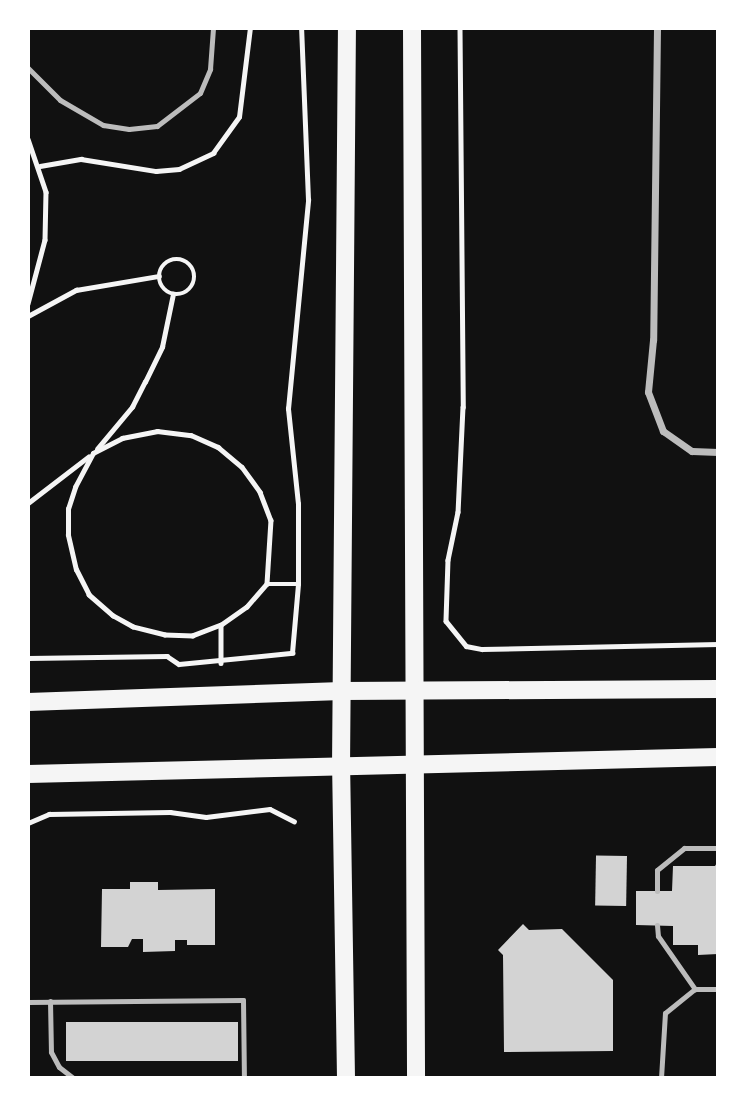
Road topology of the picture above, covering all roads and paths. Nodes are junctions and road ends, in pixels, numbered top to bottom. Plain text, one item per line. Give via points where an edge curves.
1 (213, 28) edge
2 (301, 28) edge
3 (347, 28) edge
4 (412, 28) edge
5 (460, 28) edge
6 (657, 28) edge
7 (28, 68) edge
8 (28, 139) edge
9 (159, 276) junction
10 (173, 294) junction
11 (29, 302) edge
12 (28, 316) edge
13 (718, 452) edge
14 (93, 453) junction
15 (28, 503) edge
16 (267, 584) junction
17 (298, 584) junction
18 (221, 625) junction
19 (718, 644) edge
20 (28, 658) edge
21 (221, 663) junction
22 (718, 689) edge
23 (415, 690) junction
24 (342, 691) junction
25 (28, 702) edge
26 (718, 758) edge
27 (416, 763) junction
28 (341, 769) junction
29 (28, 774) edge
30 (294, 821) dead end
31 (28, 823) edge
32 (718, 848) edge
33 (657, 891) dead end
34 (657, 925) dead end
35 (695, 989) junction
36 (718, 989) edge
37 (50, 1001) junction
38 (28, 1002) edge
39 (73, 1078) edge
40 (244, 1078) edge
41 (346, 1078) edge
42 (416, 1078) edge
43 (661, 1078) edge

1 - 7 lane via 210,69 200,93 157,126 129,129 103,125 60,100
2 - 17 path via 309,200 288,409 298,504
3 - 24 main road
4 - 23 main road
5 - 19 path via 463,407 446,621 466,646 482,649
6 - 13 street via 653,340 648,392 663,431 692,451
8 - 11 path via 46,192 45,240
9 - 10 path via 163,288
9 - 10 path via 172,260 192,267 193,284 185,292
9 - 12 path via 76,290
10 - 14 path via 162,347 145,382 132,407
14 - 15 path
14 - 16 path via 122,438 157,431 191,435 218,447 248,475 271,520
14 - 18 path via 68,509 76,570 89,595 133,627 164,635 193,636
16 - 17 path
16 - 18 path via 247,607
17 - 21 path via 292,653
18 - 21 path
20 - 21 path via 167,656 179,664
22 - 23 main road
23 - 24 main road
23 - 27 main road
24 - 25 main road
24 - 28 main road
26 - 27 main road
27 - 28 main road
27 - 42 main road
28 - 29 main road
28 - 41 main road
30 - 31 path via 270,809 206,817 170,812 49,814
32 - 33 lane via 684,848 657,870
34 - 35 lane via 658,936
35 - 36 lane
35 - 43 lane via 665,1013
37 - 38 lane
37 - 39 lane via 51,1052 59,1067
37 - 40 lane via 243,1000

